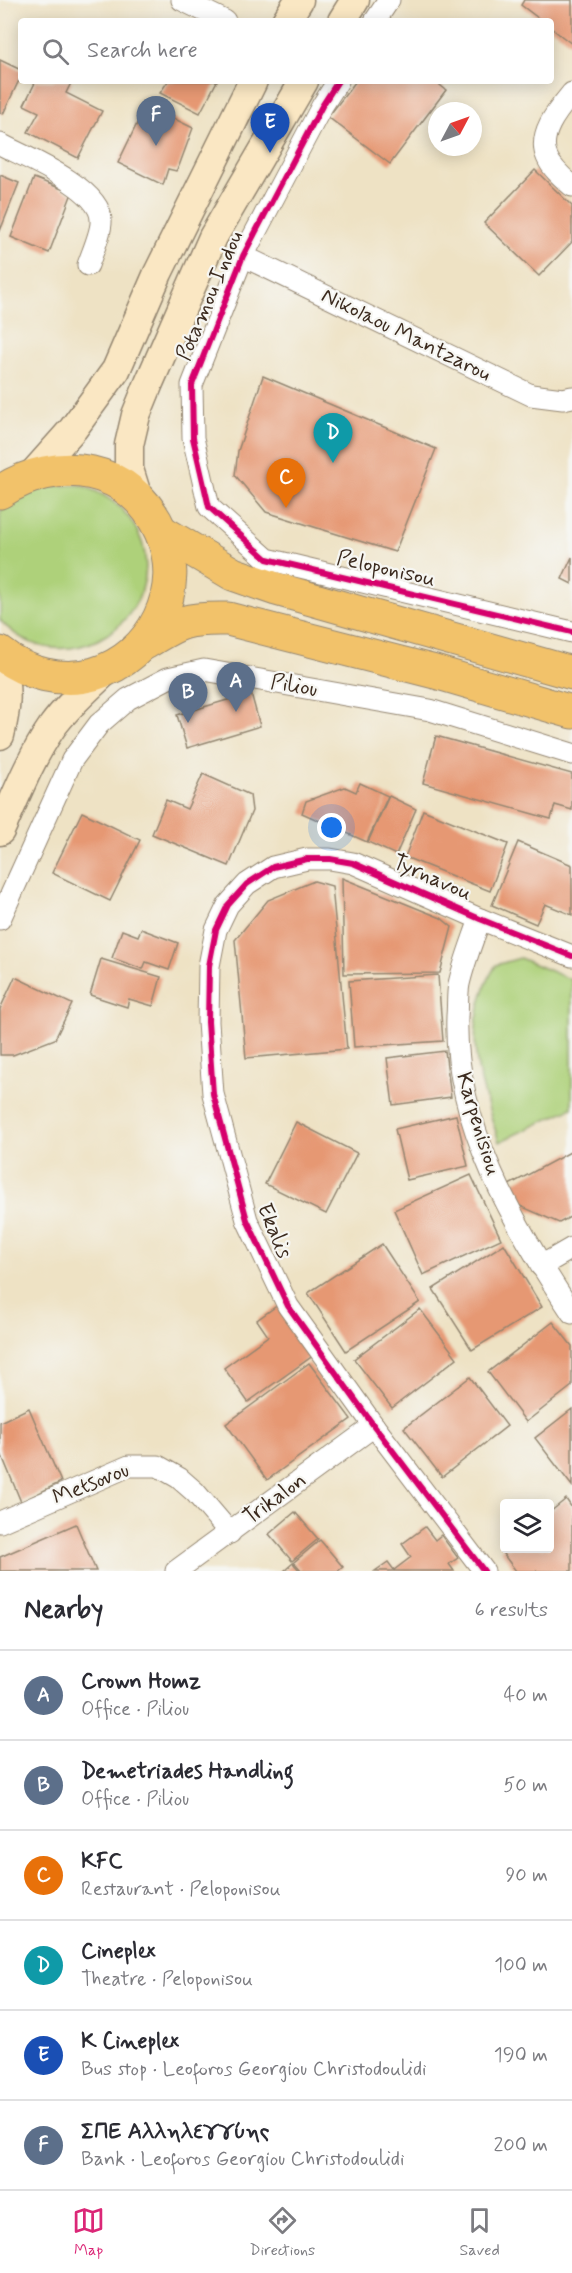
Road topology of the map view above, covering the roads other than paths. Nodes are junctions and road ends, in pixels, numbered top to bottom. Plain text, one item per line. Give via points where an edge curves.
1 (182, 0) edge
2 (299, 0) edge
3 (356, 0) edge
4 (389, 0) edge
5 (219, 18) edge
6 (288, 18) edge
7 (344, 18) edge
8 (377, 18) edge
9 (252, 84) edge
10 (302, 84) edge
11 (336, 84) edge
12 (572, 93) edge
13 (0, 144) edge
14 (572, 186) edge
15 (243, 256) junction
16 (88, 265) dead end
17 (572, 397) edge
18 (32, 475) junction
19 (0, 492) edge
20 (138, 498) junction
21 (209, 507) joint
22 (162, 532) junction
23 (572, 632) edge
24 (141, 646) junction
25 (0, 653) edge
26 (0, 664) edge
27 (107, 670) junction
28 (572, 673) edge
29 (572, 712) edge
30 (0, 735) edge
31 (572, 754) edge
32 (0, 831) edge
33 (273, 867) joint
34 (0, 919) edge
35 (480, 919) junction
36 (572, 956) edge
37 (572, 1248) edge
38 (541, 1266) junction
39 (572, 1313) edge
40 (374, 1426) junction
41 (0, 1522) edge
42 (230, 1533) junction
43 (176, 1571) edge
44 (484, 1571) edge

1 - 5 street
2 - 6 main road
3 - 7 main road
4 - 8 street
9 - 18 main road via 158,273 116,370 73,429
10 - 20 main road via 213,237 136,415 129,445 129,469
11 - 15 street, Potamou Indou
12 - 14 street via 557,111 544,139 546,156
13 - 16 street via 90,195 102,220
15 - 17 street, Nikolaou Mantzarou via 531,396
15 - 21 street, Potamou Indou via 192,385 193,438
18 - 19 main road
18 - 20 main road via 54,470 88,472 119,484
20 - 22 main road
21 - 23 street, Peloponisou via 267,559
22 - 24 main road via 168,552 168,592 163,612
22 - 28 main road via 233,574 276,589
24 - 27 main road
24 - 29 main road via 173,626 196,618 228,619
25 - 27 main road via 10,662 48,676 68,678
26 - 30 main road via 5,677 6,712
27 - 32 main road via 52,727 29,766
31 - 34 street, Piliou via 430,710 204,670 168,678 128,699 99,724 72,760
33 - 35 street, Tyrnavou via 307,859 353,863
33 - 40 street, Ekalis via 247,884 228,905 216,930 209,966 213,1094 247,1220 288,1306
35 - 36 street, Tyrnavou
35 - 38 street, Karpenisiou via 459,986 456,1043 465,1097 495,1181
37 - 38 street
38 - 39 street, Karpenisiou
40 - 42 street, Trikalon
40 - 44 street, Ekalis
41 - 42 street, Metsovou via 129,1466 158,1466 195,1492
42 - 43 street, Trikalon

